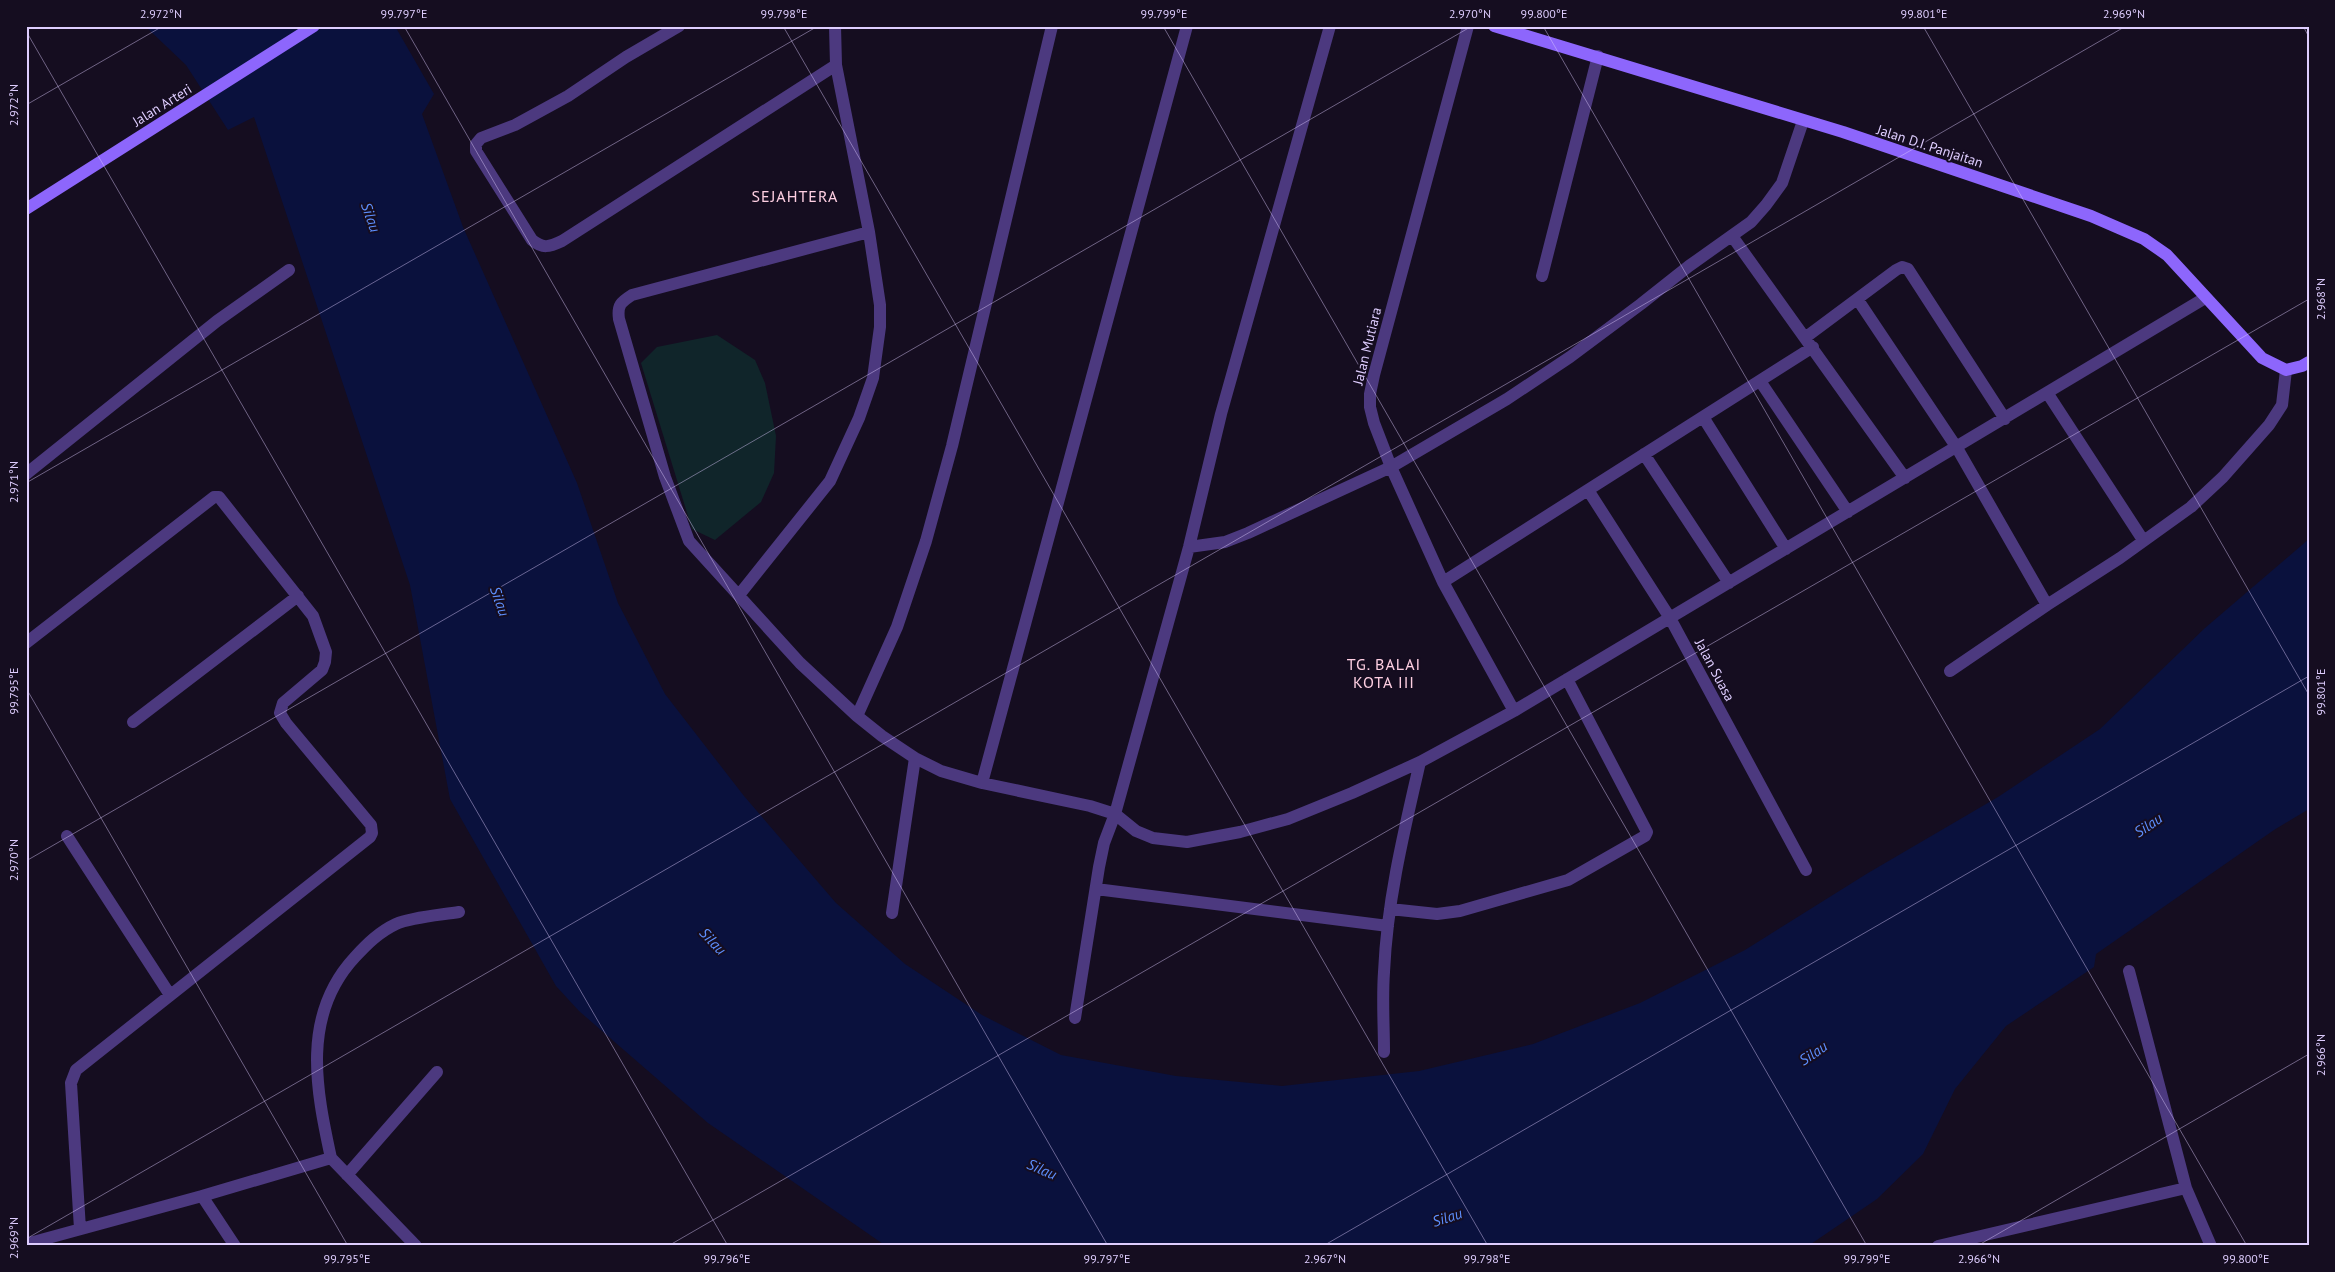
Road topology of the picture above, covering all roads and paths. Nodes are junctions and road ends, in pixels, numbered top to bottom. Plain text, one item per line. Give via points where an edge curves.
1 (314, 26) edge
2 (679, 26) edge
3 (835, 26) edge
4 (1052, 26) edge
5 (1187, 26) edge
6 (1330, 26) edge
7 (1468, 26) edge
8 (1494, 26) edge
9 (1598, 56) junction
10 (836, 65) junction
11 (1803, 121) junction
12 (26, 209) edge
13 (869, 232) junction
14 (1732, 236) junction
15 (289, 270) dead end
16 (1542, 276) dead end
17 (2205, 298) junction
18 (1858, 300) junction
19 (1809, 342) junction
20 (2309, 362) edge
21 (2286, 370) junction
22 (1760, 381) junction
23 (2048, 394) junction
24 (1703, 417) junction
25 (2005, 419) junction
26 (1957, 448) junction
27 (1644, 454) junction
28 (1391, 468) junction
29 (26, 474) edge
30 (1905, 478) junction
31 (1588, 490) junction
32 (1848, 512) junction
33 (2143, 540) junction
34 (1189, 547) junction
35 (1786, 549) junction
36 (1442, 582) junction
37 (1729, 583) junction
38 (739, 595) junction
39 (298, 596) junction
40 (2047, 605) junction
41 (1670, 618) junction
42 (26, 643) edge
43 (1950, 671) dead end
44 (1567, 679) junction
45 (1514, 711) junction
46 (858, 716) junction
47 (133, 722) dead end
48 (915, 758) junction
49 (1420, 762) junction
50 (982, 783) junction
51 (1115, 814) junction
52 (67, 836) dead end
53 (1806, 870) dead end
54 (1096, 889) junction
55 (1390, 910) junction
56 (459, 912) dead end
57 (892, 913) dead end
58 (1388, 926) junction
59 (2129, 971) dead end
60 (170, 995) junction
61 (1075, 1018) dead end
62 (1384, 1052) dead end
63 (437, 1072) dead end
64 (331, 1158) junction
65 (347, 1175) junction
66 (2186, 1188) junction
67 (202, 1196) junction
68 (80, 1229) junction
69 (26, 1244) edge
70 (235, 1246) edge
71 (416, 1246) edge
72 (1938, 1246) edge
73 (2211, 1246) edge

1 - 12 main road, Jalan Arteri
2 - 10 street via 568,96 515,125 481,138 476,144 476,151 532,240 540,247 562,241
3 - 10 street
4 - 46 street via 952,446 926,541 897,627
5 - 50 street
6 - 34 street via 1221,414
7 - 28 street, Jalan Mutiara via 1370,394 1374,422
8 - 9 main road, Jalan D.I. Panjaitan
9 - 11 main road, Jalan D.I. Panjaitan
9 - 16 street
10 - 13 street
11 - 14 street via 1782,183 1751,222
11 - 17 main road, Jalan D.I. Panjaitan via 2091,216 2144,239 2185,272
13 - 38 street via 880,305 880,327 873,378 859,418 830,481
13 - 38 street via 632,296 621,302 618,309 679,520 688,541
14 - 19 street
14 - 28 street via 1570,357
15 - 29 street via 217,320
17 - 21 main road, Jalan D.I. Panjaitan via 2262,358
17 - 23 street
18 - 19 street
18 - 25 street via 1896,270 1908,269
18 - 26 street
19 - 22 street
19 - 30 street
20 - 21 main road
21 - 33 street via 2282,405 2269,425 2224,477 2191,507
22 - 24 street
22 - 32 street
23 - 25 street
23 - 33 street
24 - 27 street
24 - 35 street
25 - 26 street
26 - 30 street
26 - 40 street
27 - 31 street
27 - 37 street
28 - 34 street via 1248,533 1224,542
28 - 36 street, Jalan Mutiara
30 - 32 street
31 - 36 street
31 - 41 street, Jalan Suasa
32 - 35 street
33 - 40 street
34 - 51 street
35 - 37 street
36 - 45 street, Jalan Mutiara
37 - 41 street
38 - 46 street via 800,663
39 - 42 street via 222,499 216,496
39 - 47 street
39 - 60 street via 314,616 326,652 325,662 322,670 283,703 280,713 371,825 372,833
40 - 43 street
41 - 44 street
41 - 53 street, Jalan Suasa
44 - 45 street
44 - 55 street via 1647,832 1646,836 1568,880 1460,911 1436,914
45 - 49 street
46 - 48 street
48 - 50 street via 941,771
48 - 57 street
49 - 51 street via 1288,819 1196,840 1171,842 1153,838 1136,831
49 - 55 street
50 - 51 street
51 - 54 street via 1104,843
52 - 60 street
54 - 58 street
54 - 61 street
55 - 58 street
56 - 64 street via 397,923 367,944 336,982 318,1028 316,1068
58 - 62 street via 1384,972
59 - 66 street
60 - 68 street via 73,1075
63 - 65 street
64 - 65 street
64 - 67 street
65 - 71 street
66 - 72 street
66 - 73 street
67 - 68 street
67 - 70 street
68 - 69 street

